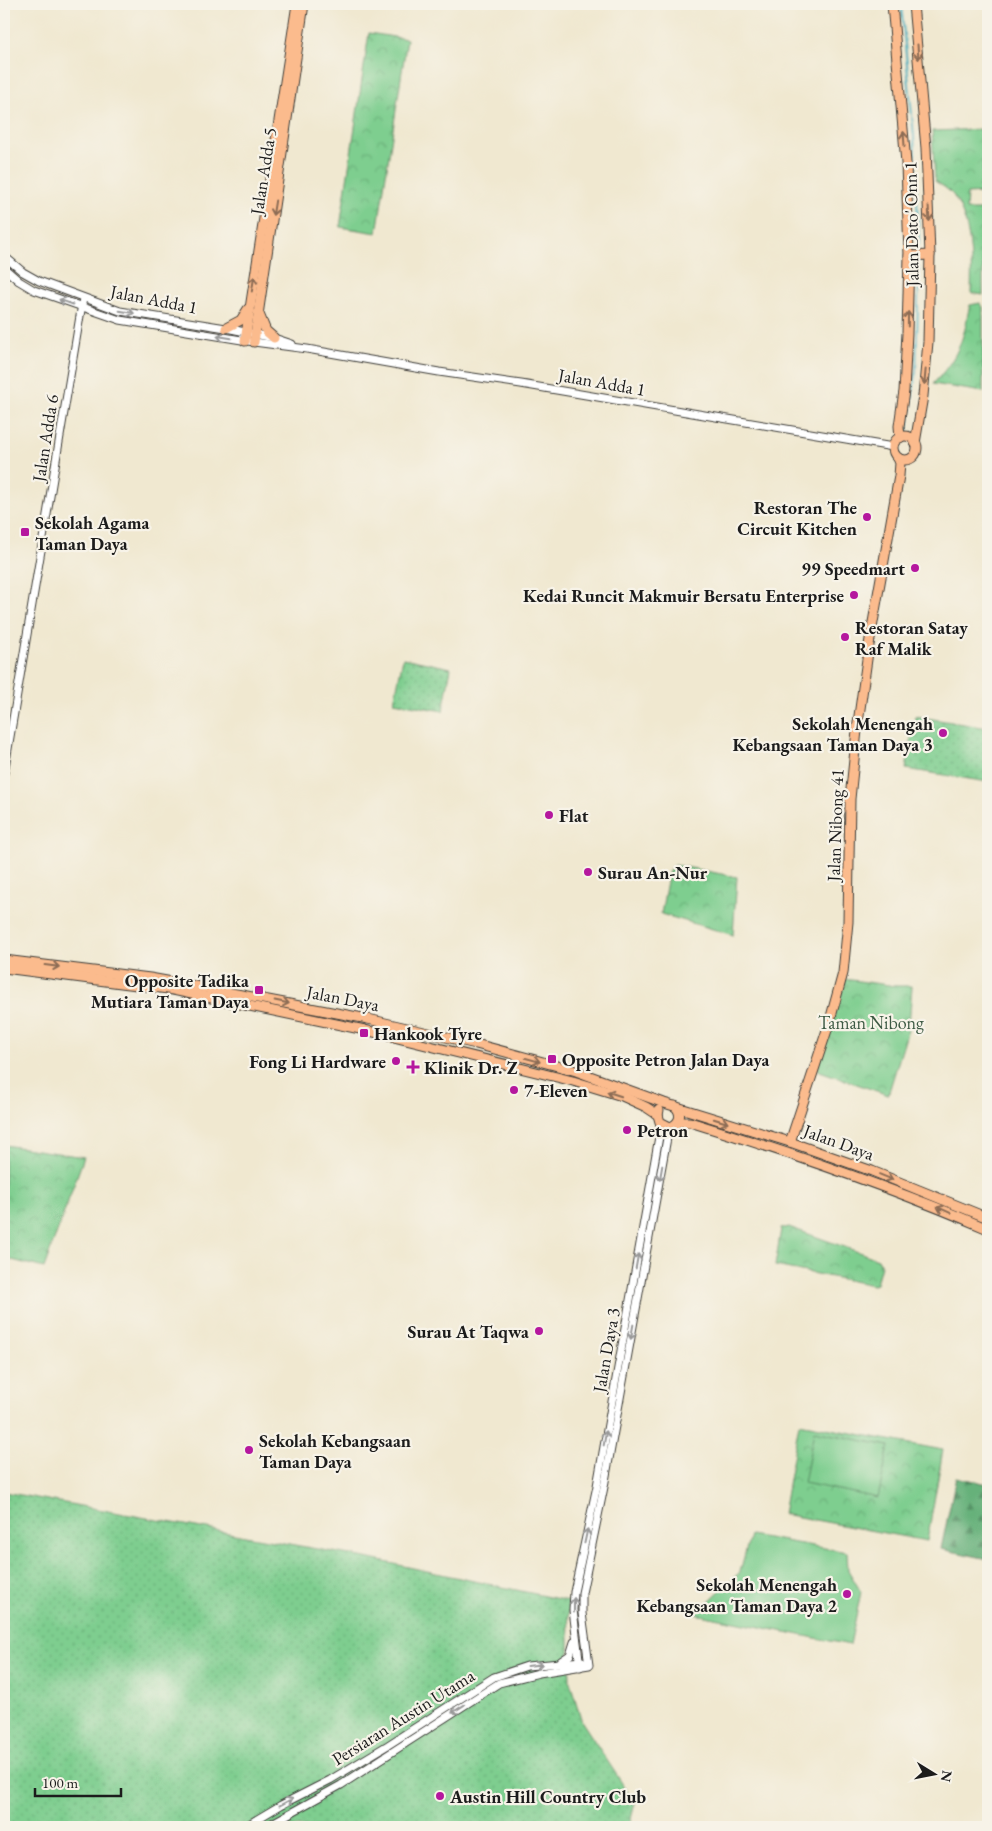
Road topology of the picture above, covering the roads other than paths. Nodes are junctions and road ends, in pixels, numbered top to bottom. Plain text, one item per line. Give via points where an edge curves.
1 (297, 4) edge
2 (304, 4) edge
3 (892, 4) edge
4 (913, 4) edge
5 (930, 255) junction
6 (4, 256) edge
7 (909, 256) junction
8 (4, 268) edge
9 (83, 298) junction
10 (81, 307) junction
11 (254, 310) junction
12 (226, 328) junction
13 (250, 337) junction
14 (274, 338) junction
15 (307, 349) junction
16 (900, 438) junction
17 (915, 443) junction
18 (893, 447) junction
19 (902, 459) junction
20 (4, 773) edge
21 (4, 960) edge
22 (4, 968) edge
23 (671, 1105) junction
24 (659, 1118) junction
25 (676, 1124) junction
26 (790, 1142) junction
27 (988, 1218) edge
28 (988, 1229) edge
29 (580, 1584) junction
30 (575, 1634) junction
31 (556, 1663) junction
32 (579, 1664) junction
33 (244, 1827) edge
34 (265, 1827) edge

11 -> 1 main road, Jalan Adda 5
2 -> 11 main road, Jalan Adda 5
7 -> 3 main road, Jalan Dato' Onn 1 via 906,163
4 -> 5 main road, Jalan Dato' Onn 1 via 926,148
5 - 7 main road
5 -> 17 main road, Jalan Dato' Onn 1 via 928,342
6 - 9 street, Jalan Adda 1 via 23,272
16 -> 7 main road, Jalan Dato' Onn 1 via 898,426 904,391
10 -> 8 street, Jalan Adda 1 via 34,290
9 - 10 street, Jalan Adda 6
9 -> 12 street, Jalan Adda 1 via 120,311
13 -> 10 street, Jalan Adda 1 via 120,320
10 - 20 street, Jalan Adda 6
11 - 12 main road
11 - 13 main road, Jalan Adda 5
11 - 14 main road via 266,332
12 - 13 street, Jalan Adda 1
13 - 14 street, Jalan Adda 1
13 - 15 street, Jalan Adda 1
14 - 15 street, Jalan Adda 1
15 - 18 street, Jalan Adda 1
16 - 17 main road via 908,437
16 - 18 main road
17 - 19 main road via 916,452 911,458
18 - 19 main road via 894,453
19 - 26 main road, Jalan Nibong 41 via 857,730 850,800 848,922 843,973
21 -> 23 main road, Jalan Daya via 150,978 368,1018 576,1071
24 -> 22 main road, Jalan Daya via 646,1106 573,1081 373,1031 168,988
23 - 24 main road via 661,1108
23 - 25 main road via 680,1112
23 -> 26 main road, Jalan Daya
24 - 25 main road via 666,1126
29 -> 24 street, Jalan Daya 3 via 660,1131
28 -> 25 main road, Jalan Daya via 787,1152 690,1122
25 -> 29 street, Jalan Daya 3 via 668,1138 604,1487
26 -> 27 main road, Jalan Daya
30 -> 29 street via 573,1601
29 - 32 street, Persiaran Austin Utama via 588,1662
30 - 31 street via 570,1655
30 - 32 street
31 - 32 street, Persiaran Austin Utama
33 -> 31 street, Persiaran Austin Utama via 339,1775 494,1677 527,1666
32 -> 34 street, Persiaran Austin Utama via 499,1683 341,1785

